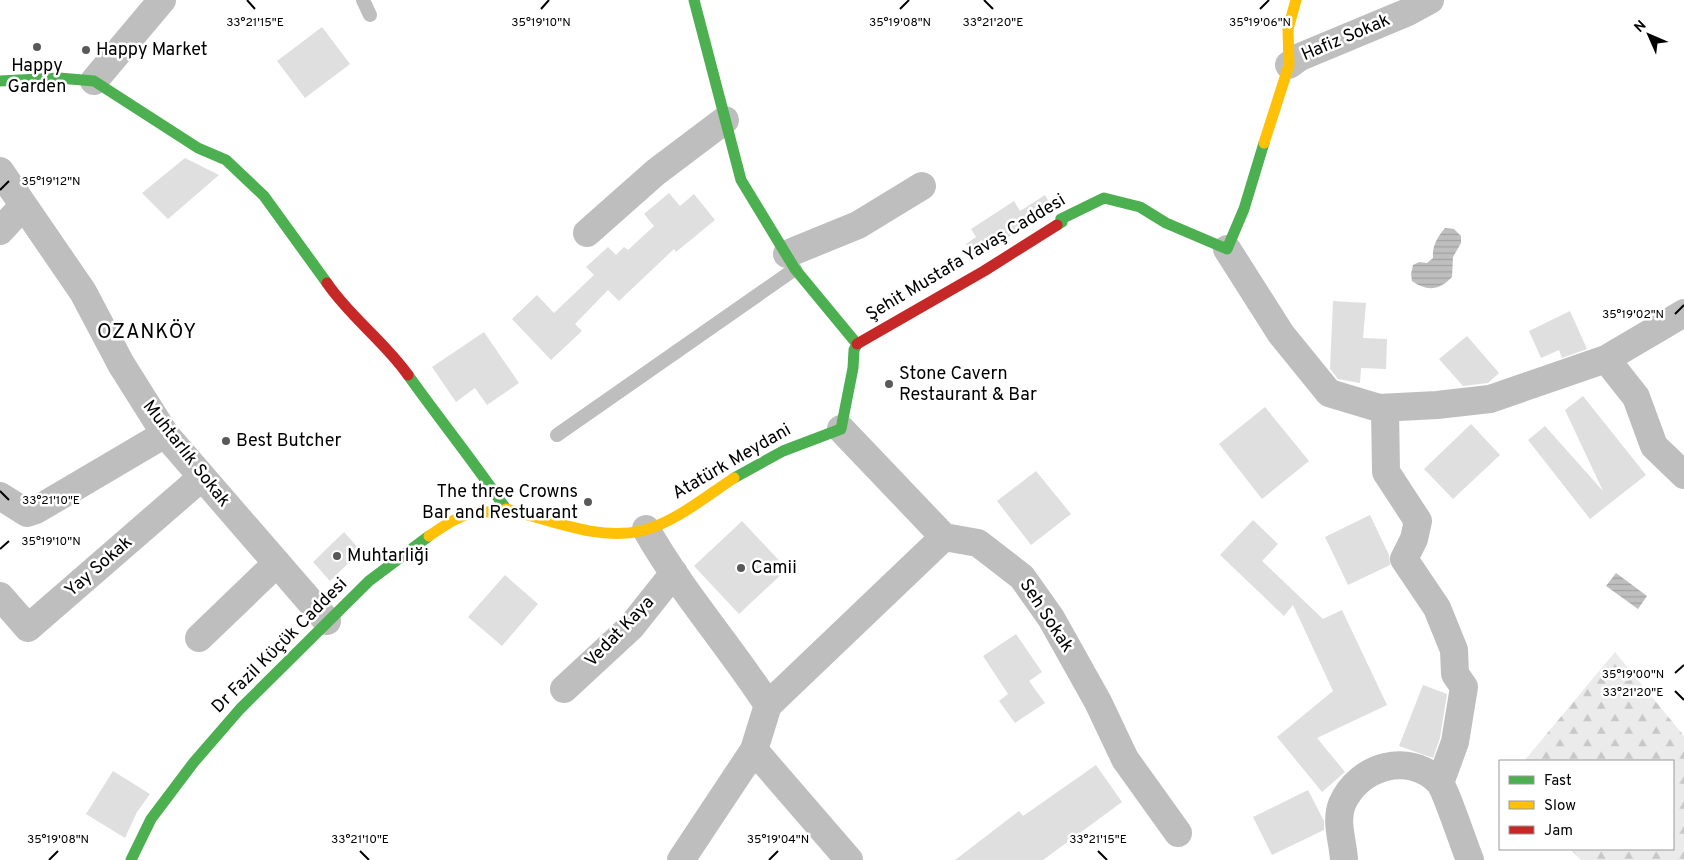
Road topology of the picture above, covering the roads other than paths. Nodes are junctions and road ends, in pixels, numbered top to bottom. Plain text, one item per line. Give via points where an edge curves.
1 (162, 0) edge
2 (363, 0) edge
3 (694, 0) edge
4 (1430, 0) edge
5 (1293, 1) edge
6 (370, 15) dead end
7 (1289, 64) junction
8 (0, 80) edge
9 (94, 80) junction
10 (725, 120) junction
11 (0, 171) edge
12 (922, 186) dead end
13 (24, 206) junction
14 (0, 231) edge
15 (588, 233) dead end
16 (1227, 249) junction
17 (791, 262) junction
18 (1684, 313) edge
19 (857, 344) junction
20 (1606, 359) junction
21 (1386, 408) junction
22 (841, 429) junction
23 (165, 434) junction
24 (557, 435) dead end
25 (1684, 475) edge
26 (202, 478) junction
27 (0, 496) edge
28 (506, 509) junction
29 (646, 529) junction
30 (944, 537) junction
31 (276, 564) junction
32 (674, 573) junction
33 (0, 596) edge
34 (327, 621) junction
35 (199, 638) dead end
36 (564, 689) dead end
37 (768, 705) junction
38 (754, 750) junction
39 (1440, 783) junction
40 (1178, 833) dead end
41 (131, 860) edge
42 (681, 860) edge
43 (849, 860) edge
44 (1344, 860) edge
45 (1470, 860) edge

1 - 9 street
2 - 6 lane
3 - 10 street, Şehit Mustafa Yavaş Caddesi
4 - 7 street, Hafiz Sokak
5 - 7 street via 1288,29
7 - 16 street via 1244,209
8 - 9 street
9 - 28 street via 198,148 226,160 264,196 339,301 394,355
10 - 15 street via 656,172
10 - 17 street, Şehit Mustafa Yavaş Caddesi via 741,180
11 - 13 street, Muhtarlık Sokak
12 - 17 street
13 - 14 street
13 - 23 street, Muhtarlık Sokak via 83,292 121,364
16 - 19 street, Şehit Mustafa Yavaş Caddesi via 1166,223 1140,207 1104,198 1061,219 1062,222 984,271
16 - 21 street via 1281,334 1329,393
17 - 19 street, Şehit Mustafa Yavaş Caddesi
17 - 24 lane
18 - 20 street
19 - 22 street
20 - 21 street via 1490,399
20 - 25 street via 1636,397 1654,446
21 - 39 street via 1386,472 1418,521 1404,559 1437,608 1454,650 1455,674 1464,687 1454,742
22 - 29 street, Atatürk Meydani via 789,447 665,521
22 - 30 street
23 - 26 street, Muhtarlık Sokak
23 - 27 street via 36,510 26,513
26 - 31 street, Muhtarlık Sokak
26 - 33 street, Yay Sokak via 28,628
28 - 29 street, Dr Fazil Kϋçϋk Caddesi via 584,531 630,533
28 - 34 street, Dr Fazil Kϋçϋk Caddesi via 478,512 455,520 413,546 369,581
29 - 32 street
30 - 37 street
30 - 40 street, Seh Sokak via 978,543 1022,577 1055,626 1098,702 1125,760
31 - 34 street, Muhtarlık Sokak
31 - 35 street
32 - 36 street, Vedat Kaya via 631,626
32 - 37 street
34 - 41 street, Dr Fazil Kϋçϋk Caddesi via 240,708 194,762 151,819
37 - 38 street
38 - 42 street
38 - 43 street
39 - 44 street via 1424,771 1396,764 1379,768 1351,788 1338,819
39 - 45 street

